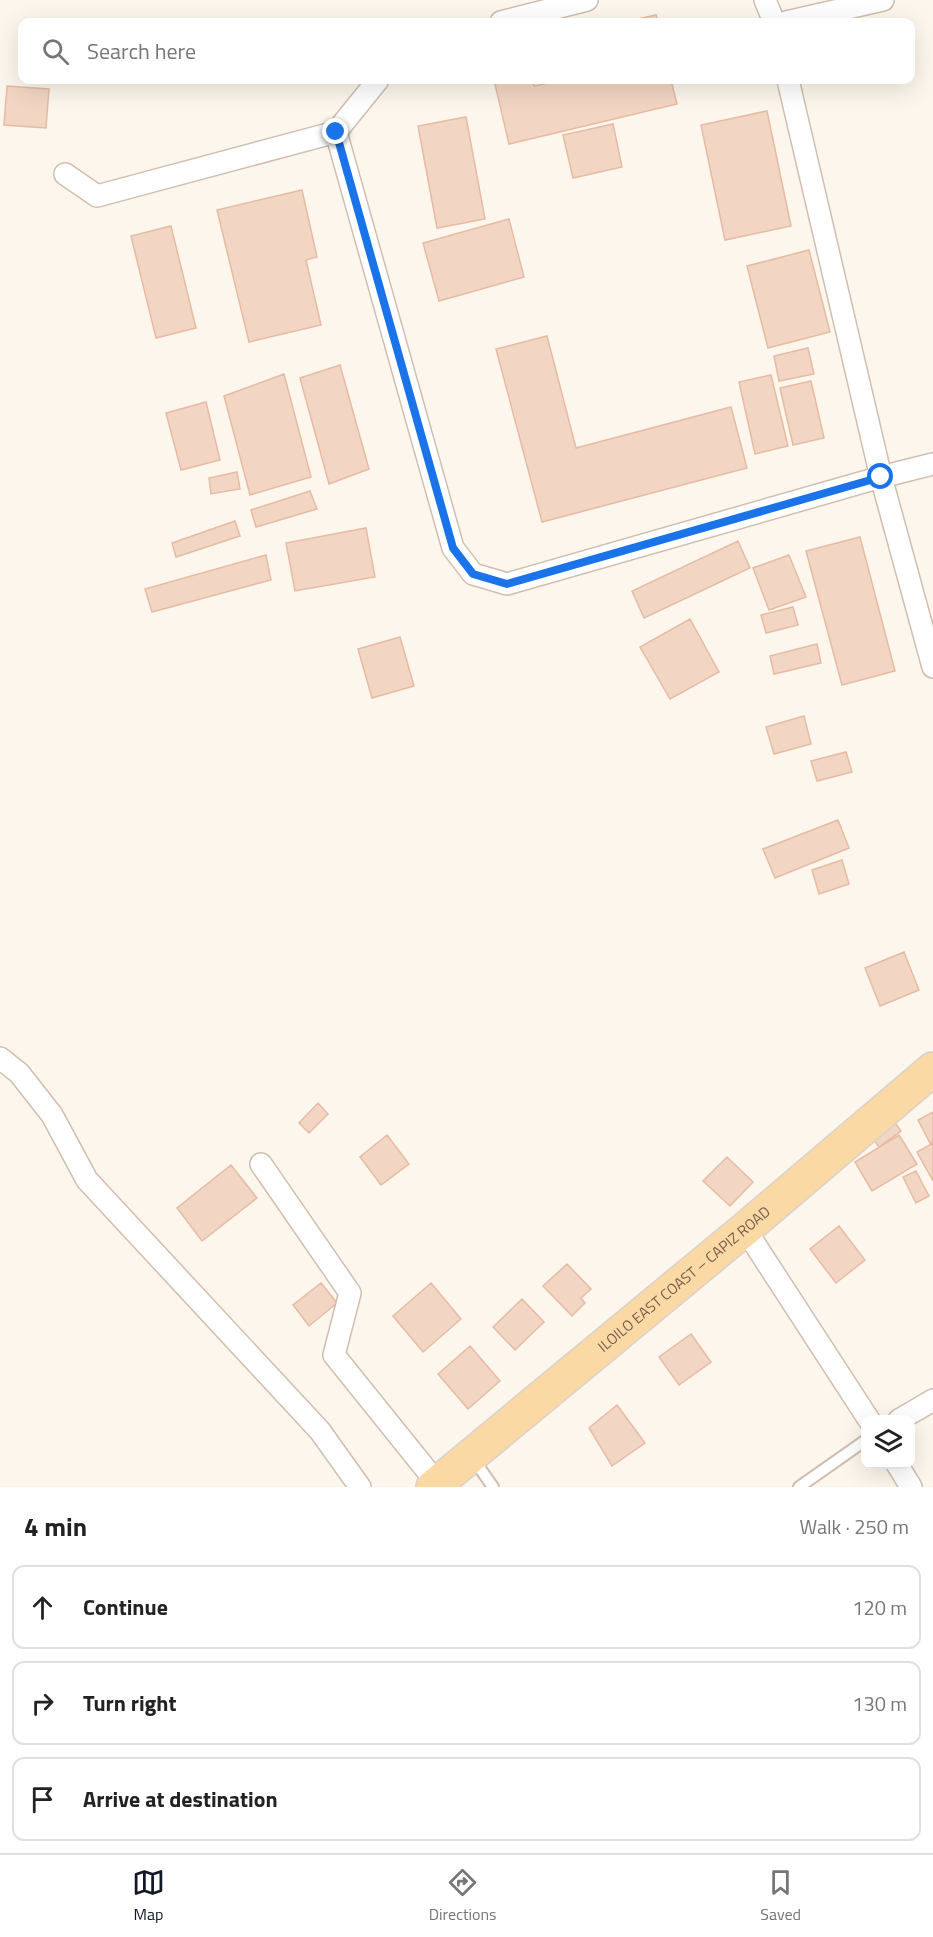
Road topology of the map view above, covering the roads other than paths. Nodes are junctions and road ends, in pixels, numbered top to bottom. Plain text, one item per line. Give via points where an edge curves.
1 (587, 0) edge
2 (765, 0) edge
3 (883, 0) edge
4 (517, 18) edge
5 (772, 18) edge
6 (804, 18) edge
7 (375, 84) edge
8 (789, 84) edge
9 (336, 132) junction
10 (65, 174) dead end
11 (933, 464) edge
12 (881, 477) junction
13 (933, 667) edge
14 (0, 1058) edge
15 (933, 1069) edge
16 (261, 1164) dead end
17 (746, 1229) junction
18 (933, 1400) edge
19 (866, 1415) edge
20 (906, 1415) edge
21 (861, 1444) edge
22 (470, 1455) junction
23 (900, 1469) edge
24 (435, 1485) edge
25 (360, 1487) edge
26 (493, 1487) edge
27 (799, 1487) edge
28 (911, 1487) edge

1 - 4 street
2 - 5 street
3 - 6 street
7 - 9 street
8 - 12 street
9 - 10 street via 97,196
9 - 12 street via 453,548 473,574 507,584
11 - 12 street
12 - 13 street
14 - 25 street via 19,1073 52,1116 87,1180 320,1431
15 - 17 main road, ILOILO EAST COAST – CAPIZ ROAD
16 - 24 street via 350,1293 334,1355
17 - 19 street
17 - 22 main road, ILOILO EAST COAST – CAPIZ ROAD
18 - 20 street
21 - 27 lane
22 - 24 main road, ILOILO EAST COAST – CAPIZ ROAD
22 - 26 lane
23 - 28 street

